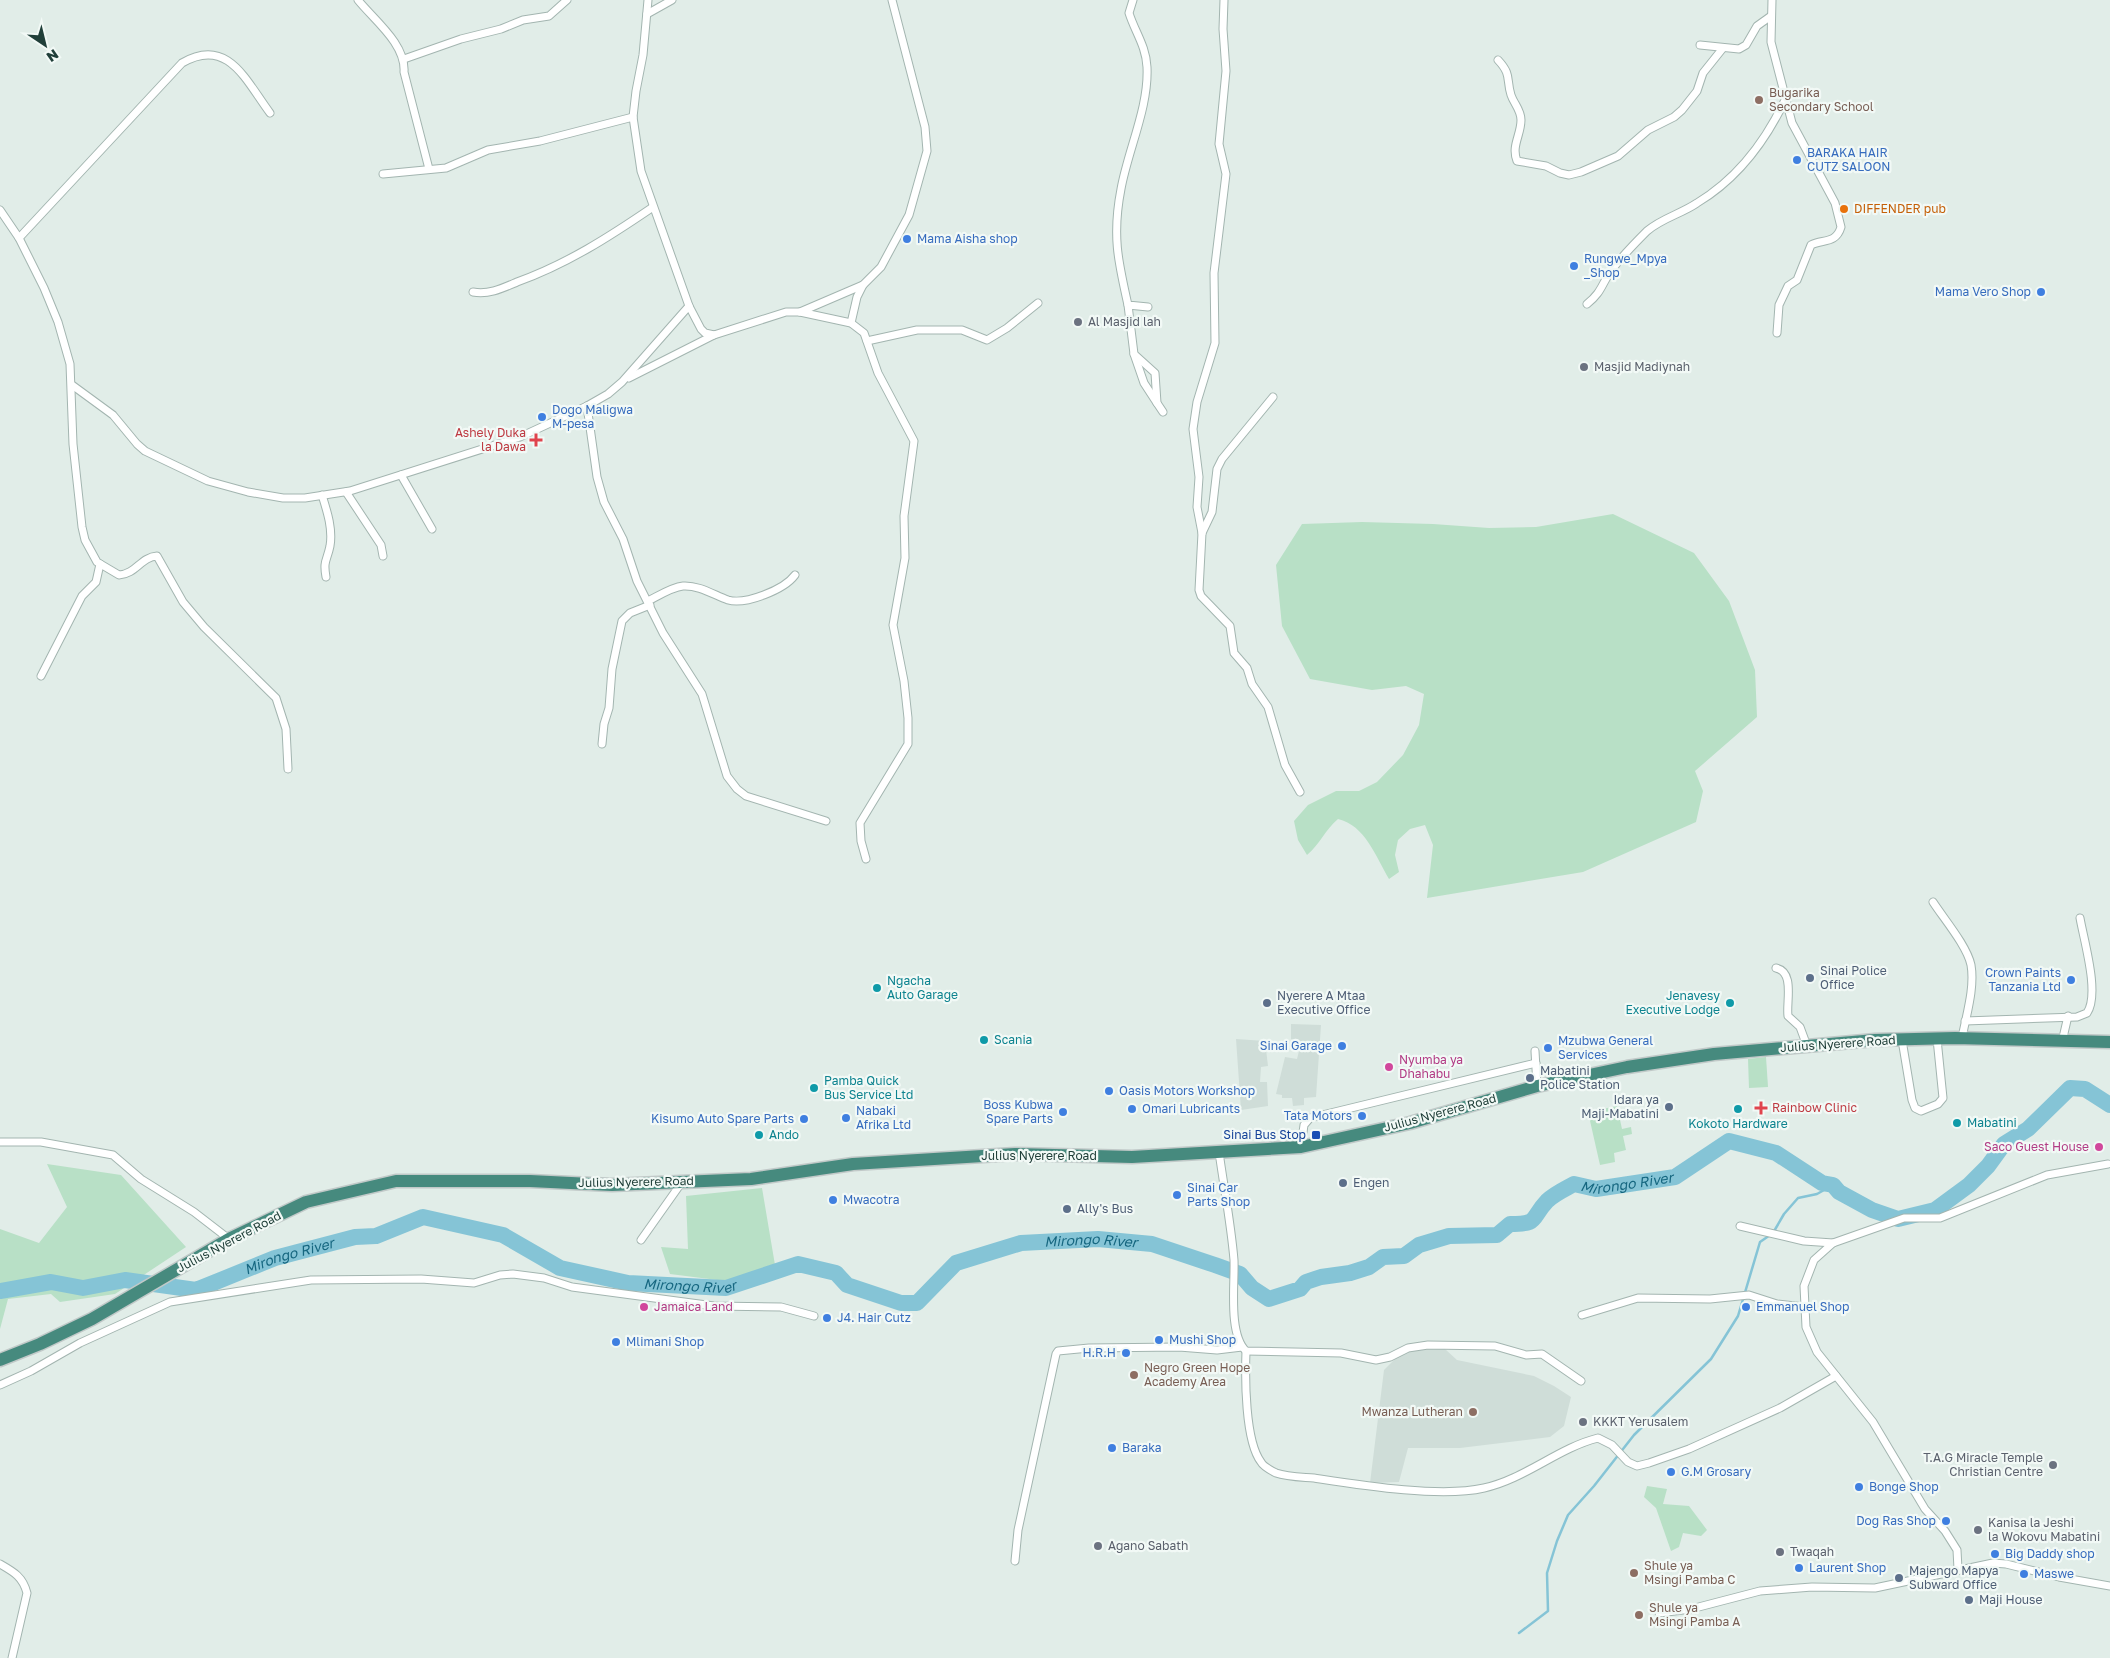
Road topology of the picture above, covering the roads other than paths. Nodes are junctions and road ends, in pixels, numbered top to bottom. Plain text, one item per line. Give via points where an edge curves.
1 (358, 0) edge
2 (567, 0) edge
3 (648, 0) edge
4 (672, 0) edge
5 (892, 0) edge
6 (1133, 0) edge
7 (1224, 0) edge
8 (1772, 0) edge
9 (648, 14) junction
10 (1771, 16) junction
11 (1700, 45) dead end
12 (1722, 48) junction
13 (404, 59) junction
14 (1498, 60) dead end
15 (1786, 100) junction
16 (270, 114) dead end
17 (633, 117) junction
18 (429, 169) junction
19 (383, 174) dead end
20 (652, 207) junction
21 (0, 210) edge
22 (19, 238) junction
23 (863, 285) junction
24 (473, 292) dead end
25 (1038, 303) dead end
26 (1587, 304) dead end
27 (1128, 305) junction
28 (690, 306) junction
29 (1148, 307) dead end
30 (800, 312) junction
31 (851, 323) junction
32 (1777, 333) dead end
33 (714, 335) junction
34 (867, 341) junction
35 (1134, 354) junction
36 (622, 382) junction
37 (72, 385) junction
38 (1273, 396) dead end
39 (1157, 403) junction
40 (587, 406) junction
41 (1163, 412) dead end
42 (401, 475) junction
43 (346, 492) junction
44 (322, 495) junction
45 (432, 529) dead end
46 (1202, 533) junction
47 (383, 556) dead end
48 (100, 564) junction
49 (794, 575) dead end
50 (326, 577) dead end
51 (649, 603) junction
52 (41, 676) dead end
53 (602, 744) dead end
54 (288, 769) dead end
55 (1300, 792) dead end
56 (826, 821) dead end
57 (866, 859) dead end
58 (1934, 902) dead end
59 (2080, 918) dead end
60 (1776, 968) dead end
61 (2068, 1016) junction
62 (1965, 1021) junction
63 (1962, 1038) junction
64 (1937, 1039) junction
65 (1902, 1040) junction
66 (2062, 1042) junction
67 (2110, 1042) edge
68 (1807, 1046) junction
69 (1535, 1051) dead end
70 (1536, 1063) junction
71 (1537, 1086) junction
72 (0, 1142) edge
73 (1301, 1146) junction
74 (1219, 1152) junction
75 (2108, 1164) dead end
76 (682, 1182) junction
77 (1740, 1226) dead end
78 (229, 1239) junction
79 (642, 1240) dead end
80 (1833, 1243) junction
81 (1804, 1307) junction
82 (1582, 1315) dead end
83 (814, 1316) dead end
84 (1244, 1349) junction
85 (0, 1360) edge
86 (1836, 1376) junction
87 (1581, 1381) dead end
88 (0, 1385) edge
89 (1015, 1561) dead end
90 (0, 1564) edge
91 (1958, 1569) junction
92 (2110, 1586) edge
93 (1659, 1613) dead end
94 (12, 1658) edge

1 - 13 street
2 - 13 street via 549,16 523,20
3 - 9 street
4 - 9 street
5 - 23 street via 925,127 927,152 909,215 881,267
6 - 27 street via 1128,13 1142,42 1147,68 1138,124 1121,190 1116,230 1117,259
7 - 46 street via 1226,71 1219,144 1226,174 1214,273 1214,342 1193,429 1199,477 1198,521
8 - 10 street
9 - 17 street
10 - 12 street via 1757,26 1740,49
10 - 15 street via 1773,57
11 - 12 street
12 - 14 street via 1703,73 1690,102 1674,117 1648,130 1618,156 1569,174 1517,161 1514,151 1520,112 1511,96 1510,76
13 - 18 street via 404,72
15 - 26 street via 1762,143 1736,170 1697,204 1648,230 1611,271 1600,294
15 - 32 street via 1798,139 1835,203 1841,227 1835,238 1811,245 1797,280 1788,286 1779,305
16 - 22 street via 232,64 221,55 194,55 182,62
17 - 18 street via 540,141 488,150 446,168
17 - 20 street via 641,171
18 - 19 street
20 - 24 street via 605,240 555,267 489,293
20 - 28 street
21 - 22 street
22 - 37 street via 58,322 70,364
23 - 30 street
23 - 31 street via 854,305
25 - 34 street via 987,340 962,330 917,330
27 - 29 street
27 - 35 street
28 - 33 street via 701,329
28 - 36 street
30 - 31 street
30 - 33 street via 786,312
31 - 34 street via 864,333
33 - 36 street
34 - 57 street via 878,373 912,436 914,446 904,516 905,558 893,625 904,681 908,744 860,823
35 - 39 street via 1144,383
35 - 39 street via 1155,373
36 - 40 street
37 - 44 street via 113,415 145,450 208,480 222,486 283,498
37 - 48 street via 71,421 82,527 89,551
38 - 46 street via 1222,459 1217,469 1212,512
39 - 41 street
40 - 42 street via 520,437
40 - 51 street via 600,490
42 - 43 street
42 - 45 street
43 - 44 street
43 - 47 street via 381,545
44 - 50 street via 330,538 330,548 324,561
46 - 55 street via 1198,590 1230,626 1234,653 1247,668 1252,684 1268,707 1285,765
48 - 52 street via 96,582 82,596
48 - 54 street via 119,575 126,575 145,560 158,556 173,588 189,610 276,698 286,729
49 - 51 street via 787,583 755,598 729,600 682,586
51 - 53 street via 630,613 622,622
51 - 56 street via 663,633 702,694 727,776 737,790 746,796
58 - 62 street via 1971,964 1972,980
59 - 61 street via 2092,1000 2087,1013
60 - 68 street via 1786,975 1788,1016 1800,1027
61 - 62 street
61 - 66 street
62 - 63 street
63 - 64 highway, Julius Nyerere Road
63 - 66 highway, Julius Nyerere Road
64 - 65 highway, Julius Nyerere Road
64 - 65 street via 1943,1098 1938,1104 1921,1111 1912,1100
65 - 68 highway, Julius Nyerere Road
66 - 67 highway, Julius Nyerere Road
68 - 71 highway, Julius Nyerere Road via 1714,1054
69 - 70 street
70 - 71 street
70 - 73 street via 1310,1118 1304,1125
71 - 73 highway, Julius Nyerere Road via 1410,1123
72 - 78 street via 41,1142 113,1156
73 - 74 highway, Julius Nyerere Road
74 - 76 highway, Julius Nyerere Road via 1132,1157 1005,1155 853,1164 751,1179
74 - 84 street via 1234,1260 1234,1309
75 - 80 street via 2047,1175 1940,1218 1904,1218
76 - 78 highway, Julius Nyerere Road via 396,1180 306,1202
76 - 79 street
77 - 80 street via 1804,1241
78 - 85 highway, Julius Nyerere Road via 136,1294 40,1344
80 - 81 street via 1814,1260 1808,1273
81 - 82 street via 1778,1304 1749,1295 1701,1299 1638,1298
81 - 86 street via 1810,1340
83 - 88 street via 781,1307 714,1306 572,1288 544,1278 513,1274 474,1283 421,1279 311,1280 170,1302 80,1343 31,1372
84 - 86 street via 1252,1446 1261,1464 1276,1473 1439,1491 1484,1488 1529,1471 1582,1442 1598,1438 1628,1462 1637,1466 1649,1463 1689,1449 1780,1408
84 - 87 street via 1341,1353 1376,1360 1408,1348 1428,1345 1495,1346 1526,1355 1542,1354
84 - 89 street via 1179,1347 1058,1351 1018,1530
86 - 91 street via 1873,1422 1925,1508 1945,1531 1957,1550
90 - 94 street via 18,1574 27,1593
91 - 92 street via 1999,1563 2059,1578
91 - 93 street via 1875,1588 1812,1587 1760,1591 1691,1609

